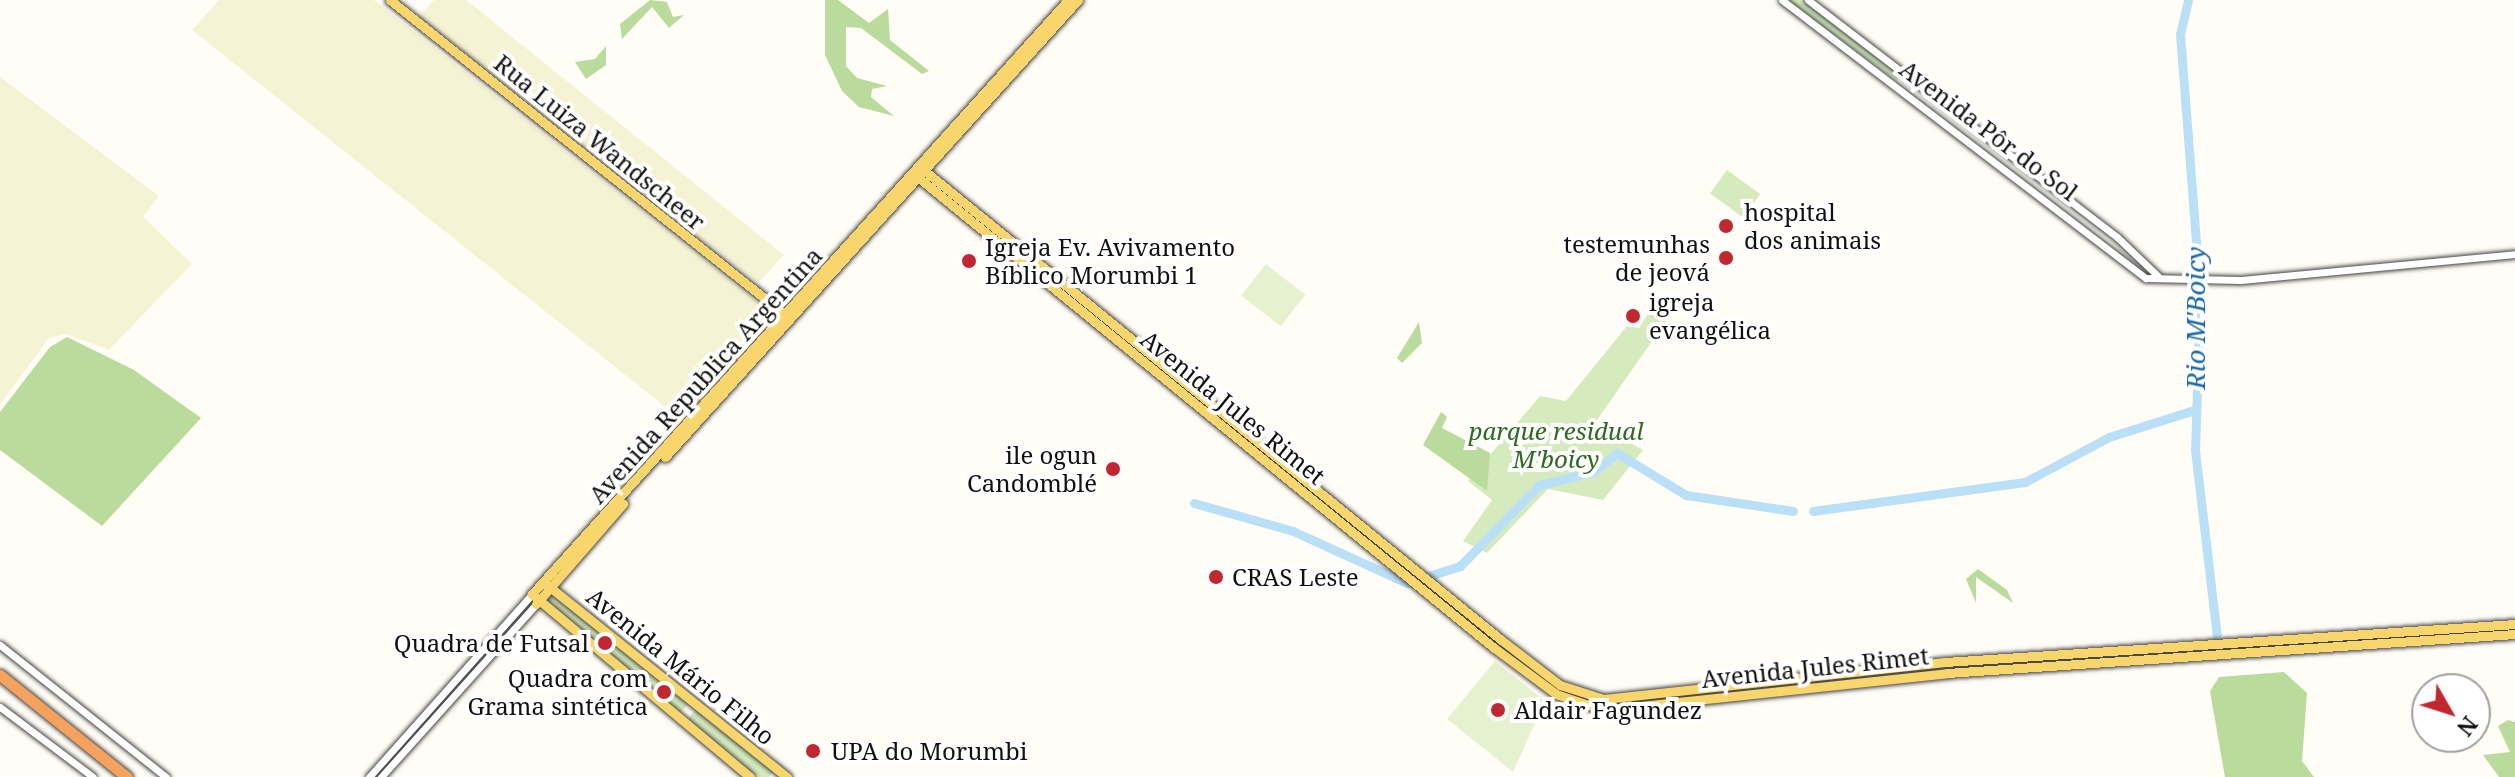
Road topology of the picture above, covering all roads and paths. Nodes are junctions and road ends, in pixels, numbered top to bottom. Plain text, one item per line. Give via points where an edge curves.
1 (390, 0) edge
2 (1068, 0) edge
3 (1078, 0) edge
4 (1782, 0) edge
5 (1808, 0) edge
6 (997, 80) junction
7 (994, 95) junction
8 (919, 172) junction
9 (2127, 245) junction
10 (2118, 253) junction
11 (2515, 254) edge
12 (2141, 263) junction
13 (2135, 274) junction
14 (2173, 282) junction
15 (788, 318) junction
16 (546, 585) junction
17 (534, 599) junction
18 (2515, 624) edge
19 (2515, 634) edge
20 (0, 645) edge
21 (0, 675) edge
22 (0, 707) edge
23 (93, 777) edge
24 (127, 777) edge
25 (166, 777) edge
26 (369, 777) edge
27 (381, 777) edge
28 (750, 777) edge
29 (787, 777) edge

1 - 15 main road, Rua Luiza Wandscheer
2 - 6 main road, Avenida Republica Argentina
3 - 7 main road, Avenida Republica Argentina
4 - 10 street, Avenida Pôr do Sol
5 - 9 street, Avenida Pôr do Sol
6 - 7 main road
6 - 8 main road, Avenida Republica Argentina
7 - 8 main road, Avenida Republica Argentina
8 - 15 main road, Avenida Republica Argentina
8 - 18 main road, Avenida Jules Rimet via 1500,639 1560,685 1604,699 1945,662
8 - 19 main road, Avenida Jules Rimet via 1493,647 1556,694 1603,710 1947,673
9 - 10 street
9 - 12 street, Avenida Pôr do Sol
10 - 13 street, Avenida Pôr do Sol
11 - 14 street
12 - 13 street
12 - 14 street, Avenida Pôr do Sol
13 - 14 street
15 - 16 main road, Avenida Republica Argentina
16 - 17 main road, Avenida Republica Argentina
16 - 29 main road, Avenida Mário Filho
17 - 26 street, Avenida Republica Argentina
17 - 27 street, Avenida Republica Argentina
17 - 28 main road, Avenida Mário Filho
20 - 25 street
21 - 24 highway
22 - 23 street

